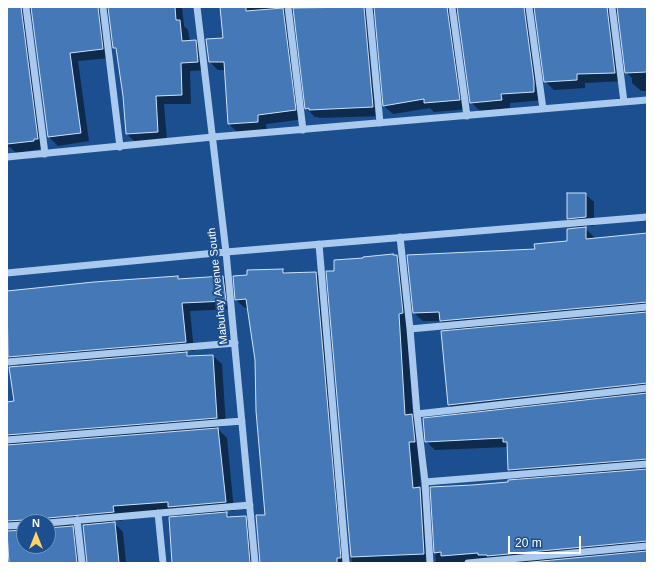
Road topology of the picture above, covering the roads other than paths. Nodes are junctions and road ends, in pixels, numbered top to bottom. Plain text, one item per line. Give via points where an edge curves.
1 (26, 7) edge
2 (103, 7) edge
3 (197, 7) edge
4 (288, 7) edge
5 (369, 7) edge
6 (452, 7) edge
7 (529, 7) edge
8 (612, 7) edge
9 (647, 100) edge
10 (624, 102) junction
11 (543, 109) junction
12 (467, 116) junction
13 (380, 123) junction
14 (303, 130) junction
15 (213, 137) junction
16 (120, 147) junction
17 (45, 154) junction
18 (7, 157) edge
19 (647, 217) edge
20 (400, 237) junction
21 (319, 244) junction
22 (226, 252) junction
23 (7, 273) edge
24 (647, 307) edge
25 (410, 329) junction
26 (235, 343) junction
27 (7, 362) edge
28 (647, 388) edge
29 (416, 414) junction
30 (242, 421) junction
31 (7, 440) edge
32 (647, 464) edge
33 (425, 482) junction
34 (250, 505) junction
35 (158, 513) junction
36 (77, 520) junction
37 (56, 522) edge
38 (647, 546) edge
39 (82, 563) edge
40 (163, 563) edge
41 (255, 563) edge
42 (346, 563) edge
43 (430, 563) edge
44 (468, 563) edge

1 - 17 street
2 - 16 street
3 - 15 street, Mabuhay Avenue South
4 - 14 street
5 - 13 street
6 - 12 street
7 - 11 street
8 - 10 street
9 - 10 street
10 - 11 street
11 - 12 street
12 - 13 street
13 - 14 street
14 - 15 street
15 - 16 street
15 - 22 street, Mabuhay Avenue South
16 - 17 street
17 - 18 street
19 - 20 street
20 - 21 street
20 - 25 street
21 - 22 street
21 - 42 street
22 - 23 street
22 - 26 street, Mabuhay Avenue South
24 - 25 street
25 - 29 street
26 - 27 street
26 - 30 street, Mabuhay Avenue South
28 - 29 street
29 - 33 street
30 - 31 street
30 - 34 street, Mabuhay Avenue South
32 - 33 street
33 - 43 street
34 - 35 street
34 - 41 street, Mabuhay Avenue South
35 - 36 street
35 - 40 street
36 - 37 street
36 - 39 street
38 - 44 street

